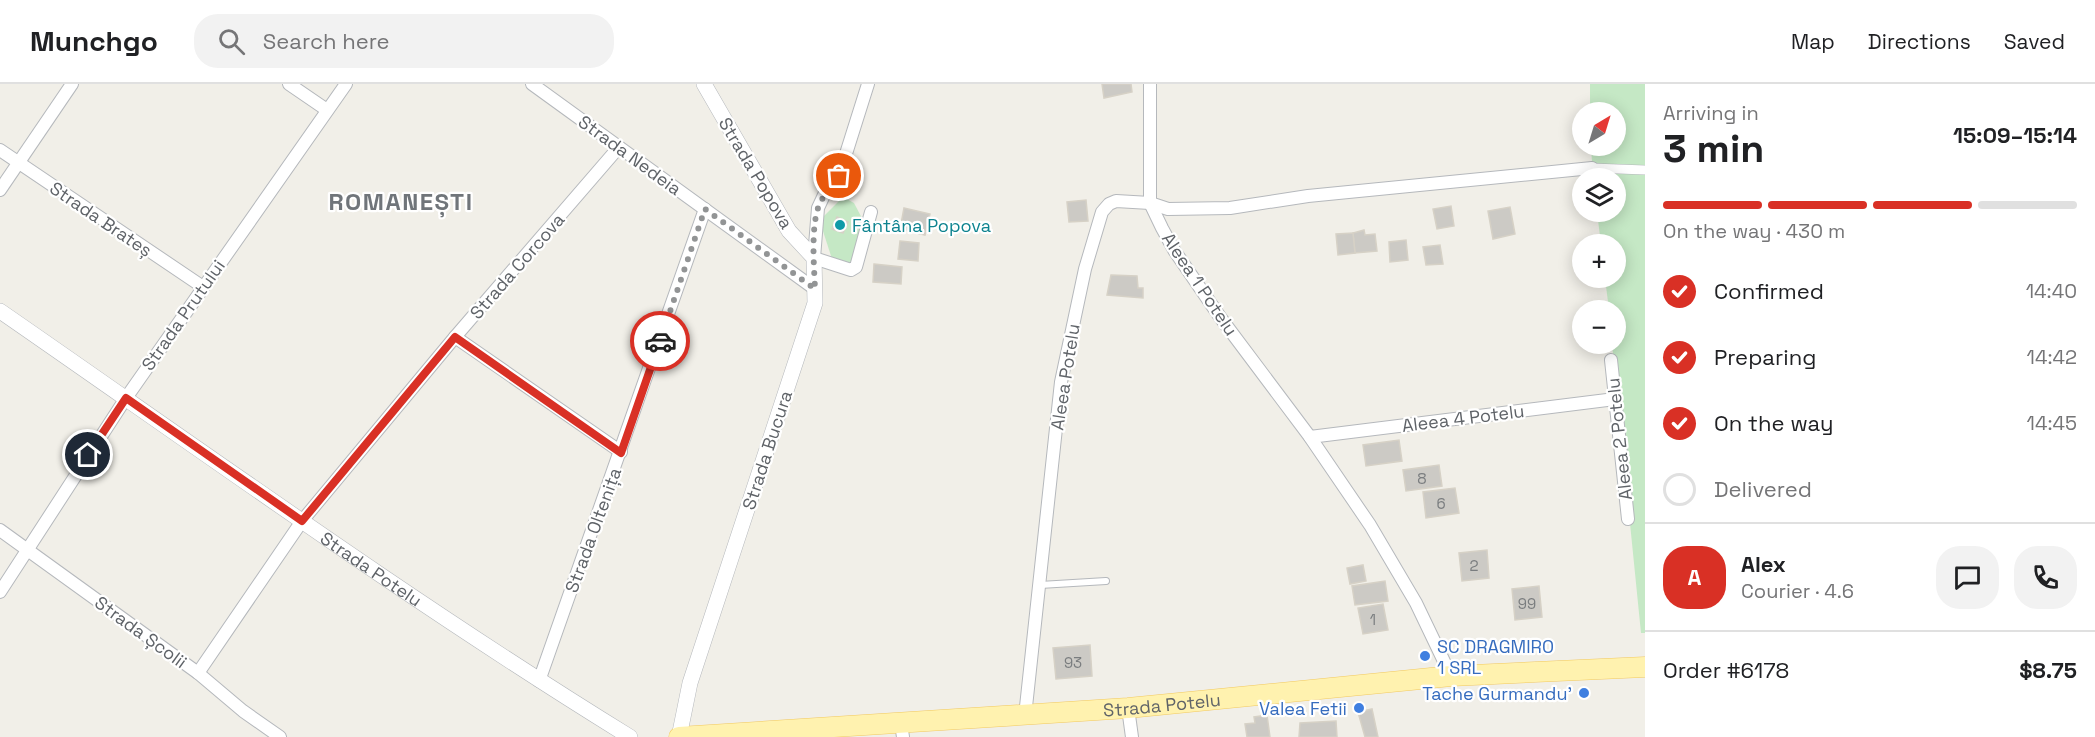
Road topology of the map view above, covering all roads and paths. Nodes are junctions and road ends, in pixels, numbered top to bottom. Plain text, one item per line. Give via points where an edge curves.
1 (72, 84) edge
2 (289, 84) edge
3 (346, 84) edge
4 (532, 84) edge
5 (704, 84) edge
6 (868, 84) edge
7 (1150, 84) edge
8 (327, 110) junction
9 (619, 147) junction
10 (0, 150) edge
11 (19, 163) junction
12 (1626, 169) edge
13 (1572, 170) edge
14 (1645, 170) edge
15 (0, 190) edge
16 (1150, 203) junction
17 (705, 209) junction
18 (871, 212) dead end
19 (814, 258) junction
20 (202, 287) junction
21 (815, 289) junction
22 (0, 310) edge
23 (455, 337) junction
24 (1611, 360) dead end
25 (126, 398) junction
26 (1615, 399) junction
27 (1310, 437) junction
28 (621, 453) junction
29 (1628, 519) dead end
30 (302, 521) junction
31 (0, 530) edge
32 (27, 549) junction
33 (1106, 581) dead end
34 (1040, 585) junction
35 (0, 592) edge
36 (1644, 670) edge
37 (198, 673) junction
38 (1451, 676) junction
39 (539, 681) junction
40 (1128, 708) junction
41 (1025, 716) junction
42 (902, 730) edge
43 (280, 737) edge
44 (630, 737) edge
45 (679, 737) edge
46 (1132, 737) edge

1 - 11 street
2 - 8 street
3 - 8 street, Strada Prutului
4 - 9 street, Strada Nedeia
5 - 19 street, Strada Popova via 789,231
6 - 19 street via 839,176 818,208
7 - 16 street
8 - 20 street, Strada Prutului
9 - 17 street, Strada Nedeia
9 - 23 street, Strada Corcova
10 - 11 street, Strada Brateș
11 - 15 street
11 - 20 street, Strada Brateș
12 - 14 street
13 - 16 street, Aleea 1 Potelu via 1308,196 1230,208 1167,209
16 - 27 street, Aleea 1 Potelu via 1174,250
16 - 34 street, Aleea Potelu via 1109,204 1102,212 1085,269 1060,382
17 - 21 street, Strada Nedeia
17 - 28 street, Strada Oltenița
18 - 19 street via 856,267 851,270
19 - 21 street, Strada Bucura
20 - 25 street, Strada Prutului
21 - 45 street, Strada Bucura via 815,303 690,683
22 - 25 street, Strada Potelu
23 - 28 street
23 - 30 street, Strada Corcova
24 - 26 street, Aleea 2 Potelu
25 - 30 street, Strada Potelu
25 - 32 street, Strada Prutului
26 - 27 street, Aleea 4 Potelu
26 - 29 street, Aleea 2 Potelu
27 - 38 street, Aleea 1 Potelu via 1370,525 1416,603
28 - 39 street, Strada Oltenița
30 - 37 street, Strada Corcova
30 - 39 street, Strada Potelu
31 - 32 street, Strada Școlii
32 - 35 street, Strada Prutului
32 - 37 street, Strada Școlii
33 - 34 lane
34 - 41 street, Aleea Potelu
36 - 38 main road, Strada Potelu
37 - 43 street, Strada Școlii
38 - 40 main road, Strada Potelu
39 - 44 street, Strada Potelu
40 - 41 main road, Strada Potelu
40 - 46 street
41 - 42 main road, Strada Potelu
42 - 45 main road, Strada Potelu

